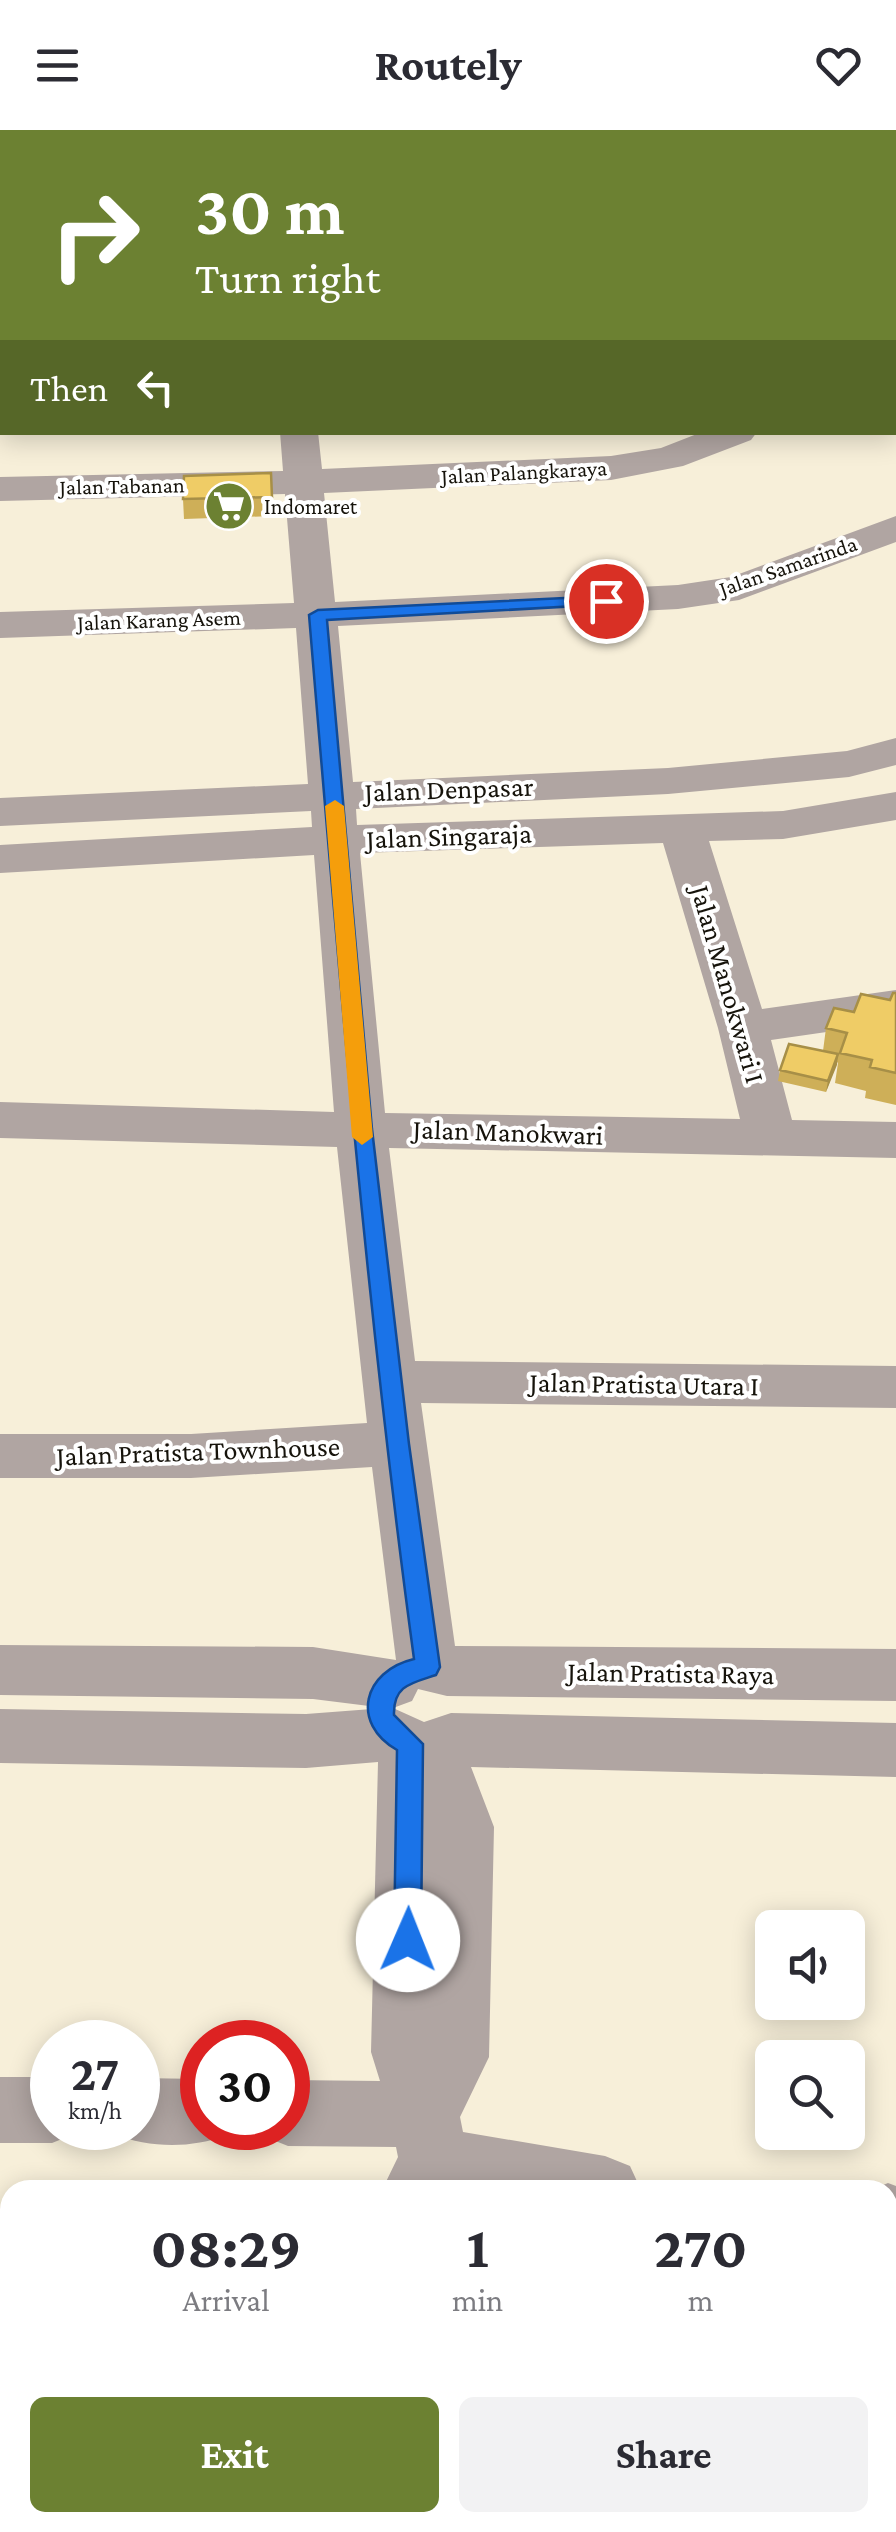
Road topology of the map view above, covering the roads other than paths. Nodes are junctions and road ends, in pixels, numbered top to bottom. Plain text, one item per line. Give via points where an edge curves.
1 (299, 435) edge
2 (729, 435) edge
3 (304, 482) junction
4 (0, 490) edge
5 (896, 528) edge
6 (318, 615) junction
7 (0, 625) edge
8 (896, 751) edge
9 (896, 806) edge
10 (0, 812) edge
11 (336, 817) junction
12 (682, 829) junction
13 (0, 859) edge
14 (896, 1006) edge
15 (743, 1028) junction
16 (0, 1120) edge
17 (362, 1129) junction
18 (771, 1140) junction
19 (896, 1140) edge
20 (392, 1382) junction
21 (896, 1387) edge
22 (397, 1444) junction
23 (0, 1456) edge
24 (0, 1670) edge
25 (896, 1676) edge
26 (421, 1712) junction
27 (0, 1736) edge
28 (896, 1750) edge
29 (0, 2110) edge
30 (30, 2110) edge
31 (310, 2120) edge
32 (426, 2155) edge
33 (554, 2180) edge

1 - 3 street
2 - 3 street, Jalan Palangkaraya via 642,465
3 - 4 street, Jalan Tabanan
3 - 6 street
5 - 6 street, Jalan Samarinda via 739,588 709,593
6 - 7 street, Jalan Karang Asem
6 - 11 street
8 - 11 street, Jalan Denpasar via 849,764
9 - 12 street, Jalan Singaraja via 783,825
10 - 11 street, Jalan Denpasar
11 - 12 street, Jalan Singaraja
11 - 13 street, Jalan Singaraja
11 - 17 street
12 - 15 street, Jalan Manokwari I
14 - 15 street
15 - 18 street, Jalan Manokwari I
16 - 17 street, Jalan Manokwari
17 - 18 street, Jalan Manokwari
17 - 20 street
18 - 19 street, Jalan Manokwari
20 - 21 street, Jalan Pratista Utara I
20 - 22 street
22 - 23 street, Jalan Pratista Townhouse via 191,1456
22 - 26 street
24 - 26 street, Jalan Pratista Raya via 313,1673
25 - 26 street, Jalan Pratista Raya
26 - 27 street, Jalan Pratista Raya via 306,1741
26 - 28 street, Jalan Pratista Raya
26 - 32 street via 462,1827 456,2056
29 - 30 street
31 - 32 street
32 - 33 street

